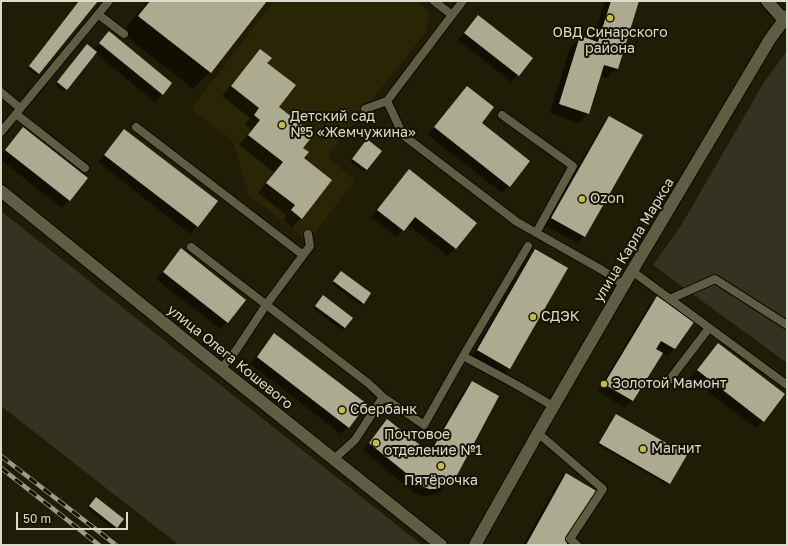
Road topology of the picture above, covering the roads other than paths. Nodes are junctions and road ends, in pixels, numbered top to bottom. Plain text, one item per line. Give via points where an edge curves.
1 (109, 1) edge
2 (434, 1) edge
3 (463, 1) edge
4 (767, 1) edge
5 (99, 15) junction
6 (452, 15) junction
7 (785, 18) edge
8 (124, 34) dead end
9 (1, 92) edge
10 (386, 101) junction
11 (365, 109) dead end
12 (18, 111) junction
13 (502, 115) dead end
14 (136, 127) dead end
15 (1, 132) edge
16 (85, 168) dead end
17 (1, 191) edge
18 (536, 233) junction
19 (308, 234) dead end
20 (528, 246) dead end
21 (191, 247) dead end
22 (303, 255) junction
23 (632, 271) junction
24 (624, 285) junction
25 (670, 299) junction
26 (266, 306) junction
27 (787, 325) edge
28 (709, 328) junction
29 (463, 356) junction
30 (220, 370) junction
31 (670, 378) dead end
32 (787, 385) edge
33 (383, 397) junction
34 (553, 406) junction
35 (538, 433) junction
36 (334, 459) junction
37 (441, 545) edge
38 (475, 545) edge
39 (577, 545) edge

1 - 5 lane
2 - 6 lane
3 - 6 lane
4 - 7 street
5 - 8 lane
5 - 12 lane
6 - 10 lane
7 - 23 street, улица Карла Маркса
9 - 12 lane
10 - 11 lane
10 - 18 lane via 403,135 517,222
12 - 15 lane
12 - 16 lane
13 - 18 lane via 573,166
14 - 22 lane
17 - 30 street, улица Олега Кошевого
18 - 24 lane
19 - 22 lane via 310,246
20 - 29 lane
21 - 26 lane
22 - 26 lane
23 - 24 street, улица Карла Маркса
23 - 25 lane
24 - 34 street, улица Карла Маркса
25 - 27 lane via 715,279
25 - 28 lane
26 - 30 lane
26 - 33 lane
28 - 31 lane
28 - 32 lane
29 - 33 lane via 424,425
29 - 34 lane
30 - 36 street, улица Олега Кошевого
33 - 36 lane via 355,440
34 - 35 street, улица Карла Маркса
35 - 38 street, улица Карла Маркса
35 - 39 lane via 603,489 570,539
36 - 37 street, улица Олега Кошевого

